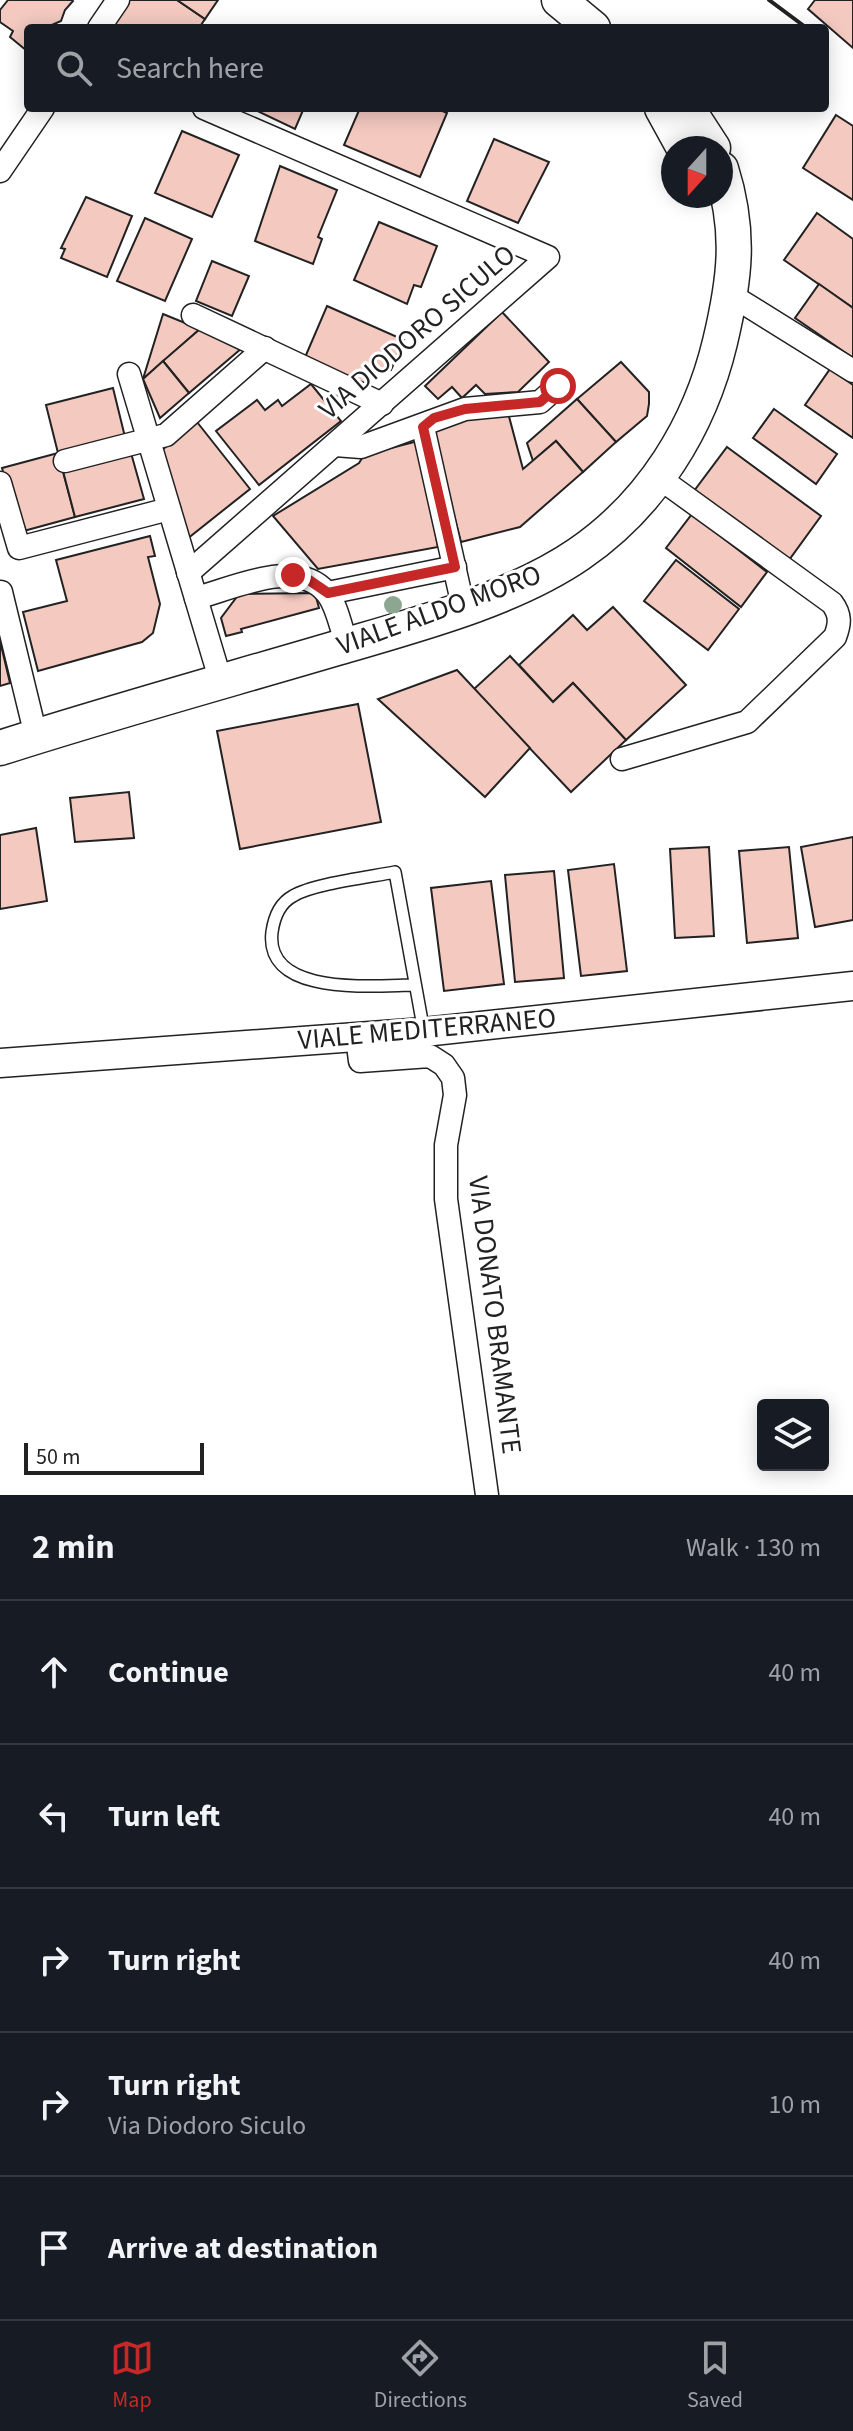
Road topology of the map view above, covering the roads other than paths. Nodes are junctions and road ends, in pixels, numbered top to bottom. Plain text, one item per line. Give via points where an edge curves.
1 (118, 0) edge
2 (559, 0) edge
3 (102, 24) edge
4 (588, 24) edge
5 (40, 112) edge
6 (213, 112) edge
7 (664, 112) edge
8 (690, 112) edge
9 (677, 136) edge
10 (705, 136) edge
11 (0, 171) edge
12 (708, 208) edge
13 (733, 208) edge
14 (731, 295) junction
15 (193, 315) dead end
16 (265, 348) junction
17 (853, 371) edge
18 (129, 374) dead end
19 (558, 386) dead end
20 (382, 404) junction
21 (423, 427) junction
22 (148, 440) junction
23 (335, 445) junction
24 (65, 461) dead end
25 (658, 477) junction
26 (0, 483) edge
27 (169, 509) junction
28 (455, 567) junction
29 (188, 573) junction
30 (1, 592) edge
31 (328, 593) junction
32 (196, 598) junction
33 (463, 606) junction
34 (347, 645) junction
35 (221, 682) junction
36 (36, 736) junction
37 (0, 748) edge
38 (622, 759) dead end
39 (415, 985) junction
40 (853, 986) edge
41 (424, 1032) junction
42 (357, 1037) junction
43 (0, 1063) edge
44 (487, 1495) edge

1 - 3 street
2 - 4 main road
5 - 11 street
6 - 20 street, VIA DIODORO SICULO via 548,257
7 - 9 main road
8 - 10 main road
12 - 14 main road, VIALE ALDO MORO
13 - 14 main road, VIALE ALDO MORO
14 - 17 street
14 - 25 main road, VIALE ALDO MORO via 699,409
15 - 16 street
16 - 20 street
16 - 22 street via 166,435
18 - 22 street
19 - 21 street via 540,402 465,409
20 - 23 street, VIA DIODORO SICULO
21 - 23 street via 361,447
21 - 28 street
22 - 24 street
22 - 27 street
23 - 29 street, VIA DIODORO SICULO
25 - 33 main road, VIALE ALDO MORO via 625,515 579,554 523,585
25 - 38 street via 832,603 838,610 838,628 835,637 747,722
26 - 27 street via 19,548
27 - 29 street
28 - 31 street
28 - 33 street
29 - 32 street
30 - 36 street
31 - 32 street via 306,578 283,575
31 - 34 street
32 - 35 street
33 - 34 main road, VIALE ALDO MORO
34 - 35 main road, VIALE ALDO MORO
35 - 36 main road, VIALE ALDO MORO
36 - 37 main road, VIALE ALDO MORO
39 - 39 lane via 318,984 303,979 281,961 273,946 281,907 296,893 395,872
39 - 41 lane
40 - 41 street, VIALE MEDITERRANEO
41 - 42 street, VIALE MEDITERRANEO
42 - 43 street, VIALE MEDITERRANEO
42 - 44 street, VIA DONATO BRAMANTE via 360,1061 430,1056 453,1078 446,1199

